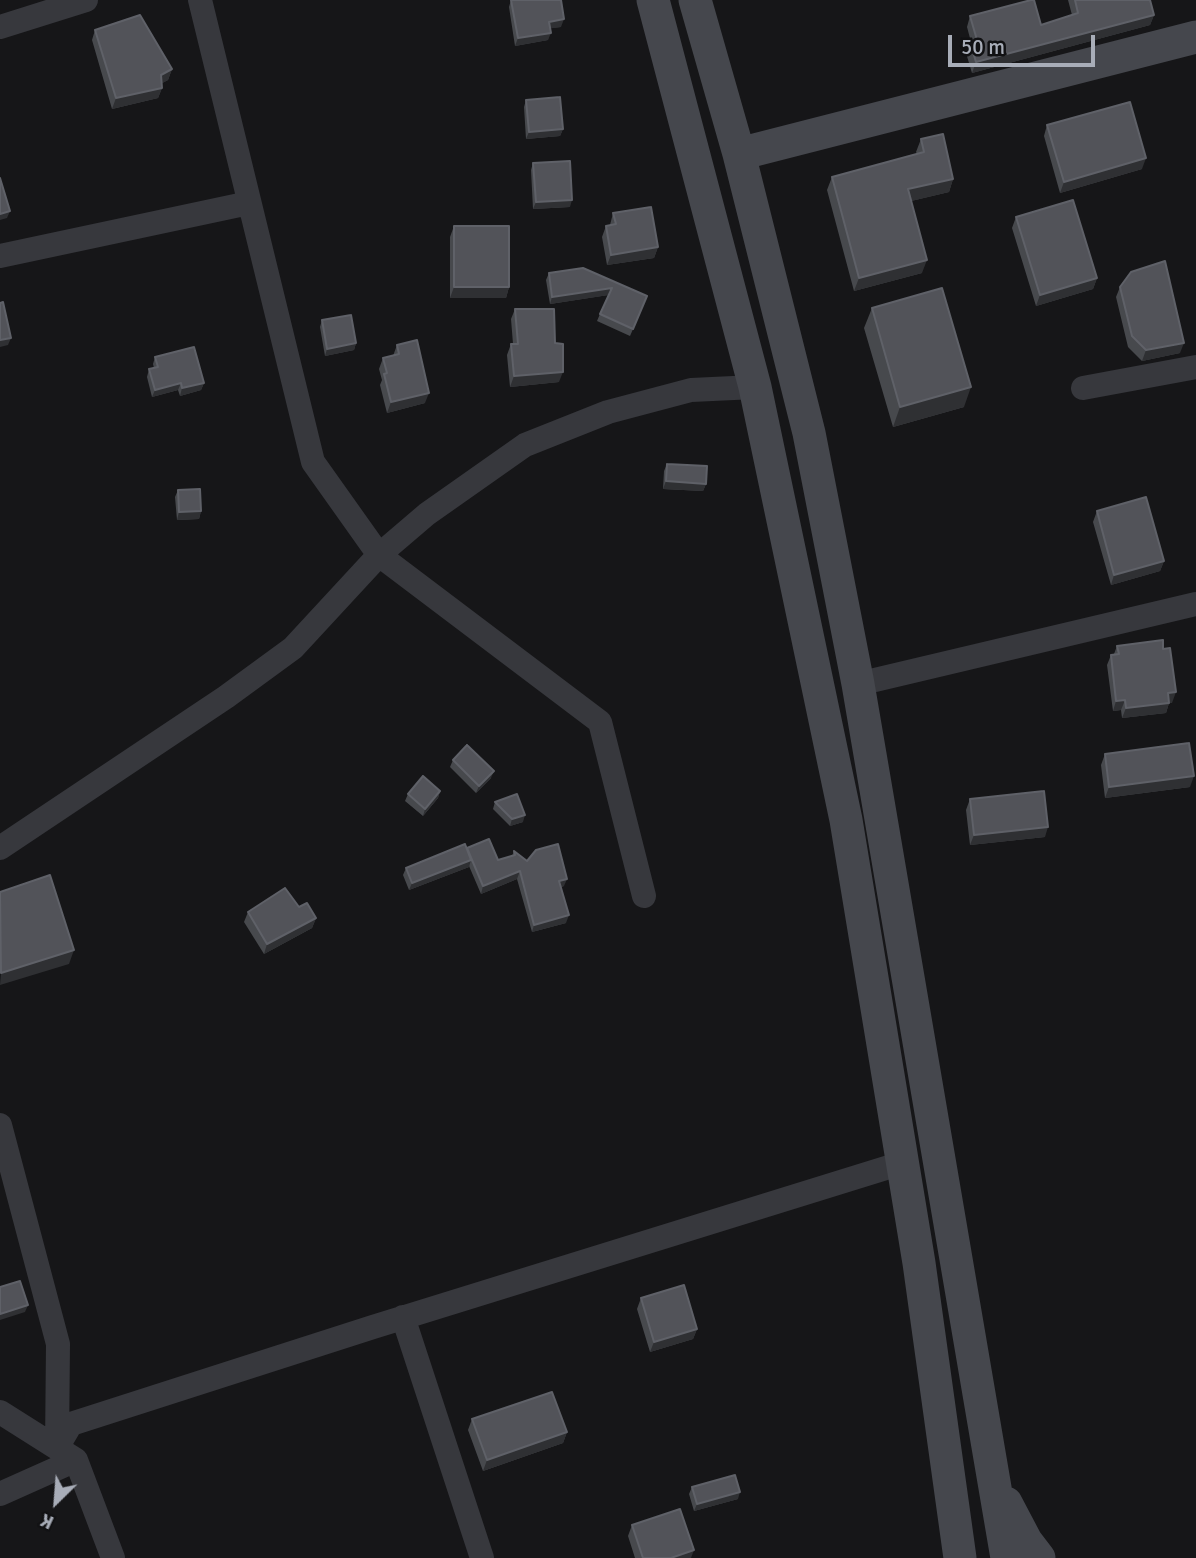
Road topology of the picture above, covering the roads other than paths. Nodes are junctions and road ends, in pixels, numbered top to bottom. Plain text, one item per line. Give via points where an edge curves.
1 (86, 0) edge
2 (200, 0) edge
3 (653, 0) edge
4 (695, 0) edge
5 (0, 27) edge
6 (1196, 37) edge
7 (739, 154) junction
8 (249, 203) junction
9 (0, 256) edge
10 (1196, 367) edge
11 (755, 387) junction
12 (1083, 388) dead end
13 (379, 555) junction
14 (1196, 604) edge
15 (858, 684) junction
16 (0, 848) edge
17 (644, 896) dead end
18 (0, 1125) edge
19 (902, 1163) junction
20 (403, 1317) junction
21 (0, 1412) edge
22 (66, 1454) junction
23 (995, 1483) junction
24 (0, 1494) edge
25 (113, 1558) edge
26 (482, 1558) edge
27 (960, 1558) edge
28 (1007, 1558) edge
29 (1039, 1558) edge

1 - 5 street
2 - 8 street
3 - 11 main road
4 - 7 main road
6 - 7 main road
7 - 15 main road via 809,433
8 - 9 street
8 - 13 street via 313,462
10 - 12 street
11 - 13 street via 691,390 608,412 526,445 427,514
11 - 19 main road via 846,820
13 - 16 street via 293,648
13 - 17 street via 600,722
14 - 15 street
15 - 23 main road
18 - 22 street via 58,1344
19 - 20 street
19 - 27 main road
20 - 22 street via 71,1424
20 - 26 street
21 - 22 street
22 - 24 street
22 - 25 street
23 - 28 main road
23 - 29 main road

